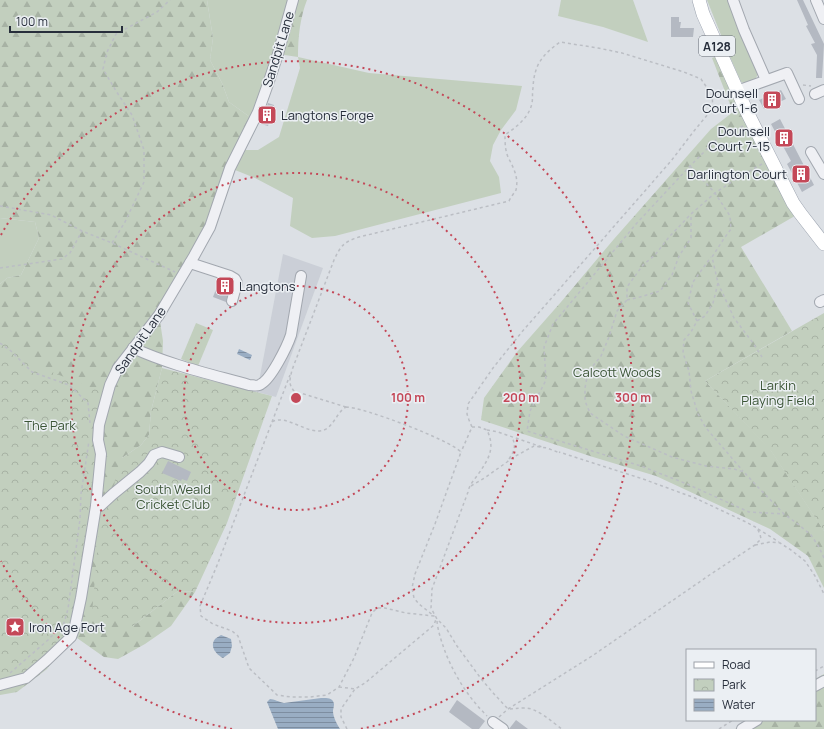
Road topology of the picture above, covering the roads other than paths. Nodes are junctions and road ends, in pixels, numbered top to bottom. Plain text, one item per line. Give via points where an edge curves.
1 (293, 0) edge
2 (699, 0) edge
3 (732, 0) edge
4 (816, 0) edge
5 (824, 19) edge
6 (766, 80) junction
7 (737, 91) junction
8 (799, 99) dead end
9 (811, 152) dead end
10 (824, 174) edge
11 (822, 239) edge
12 (190, 262) junction
13 (301, 276) dead end
14 (232, 301) dead end
15 (133, 348) junction
16 (179, 457) dead end
17 (96, 506) junction
18 (0, 685) edge
19 (755, 721) edge
20 (493, 722) road end
21 (503, 729) edge
22 (742, 729) edge

1 - 12 street, Sandpit Lane via 258,112 230,168 210,227
2 - 7 main road, A128
3 - 6 street
4 - 5 street
6 - 7 street
6 - 8 street via 788,77
7 - 11 main road, A128 via 794,203
9 - 10 street
12 - 14 street via 235,279 237,283
12 - 15 street, Sandpit Lane via 159,315
13 - 15 street via 291,336 271,373 259,386 180,366
15 - 17 street, Sandpit Lane via 113,377 99,425 100,454
16 - 17 street via 162,452 154,455 129,481 100,506
17 - 18 street, Sandpit Lane via 81,598 71,636 26,678
19 - 22 street
20 - 21 street

